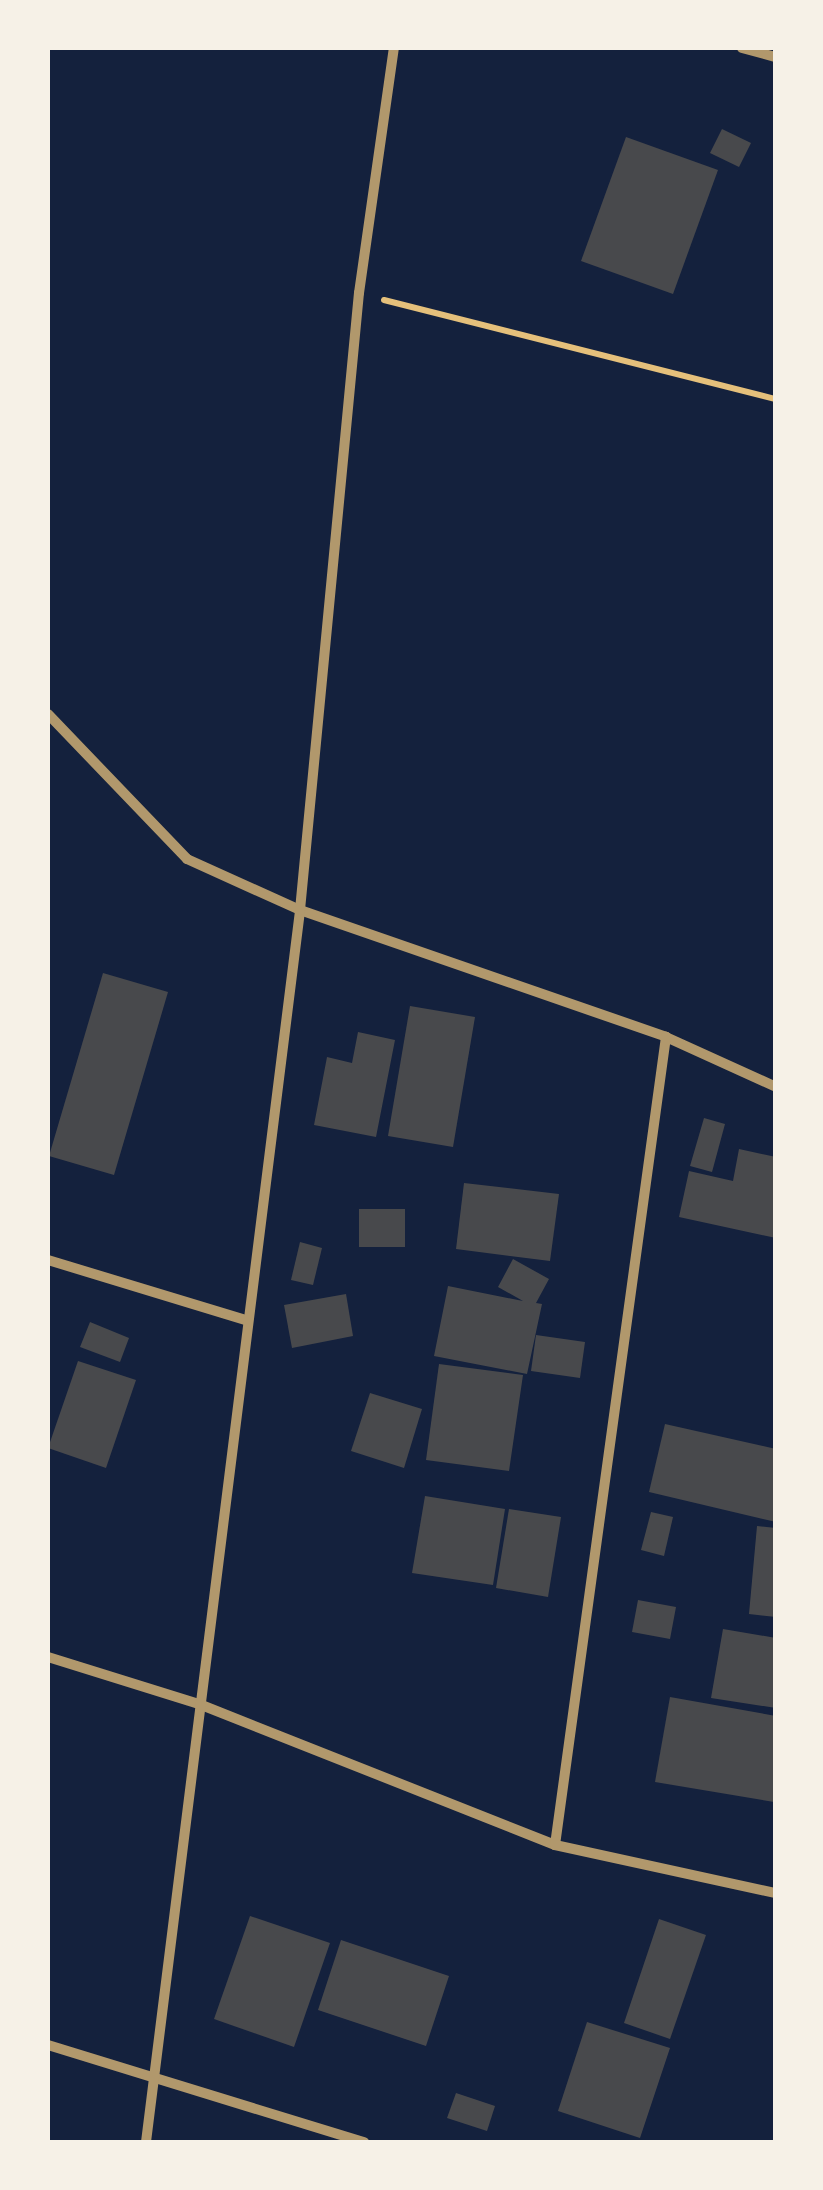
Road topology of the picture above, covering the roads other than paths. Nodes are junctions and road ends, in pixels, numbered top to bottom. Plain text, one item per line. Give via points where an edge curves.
1 (394, 48) edge
2 (742, 48) edge
3 (776, 57) edge
4 (48, 714) edge
5 (300, 910) junction
6 (666, 1037) junction
7 (776, 1086) edge
8 (48, 1260) edge
9 (245, 1320) junction
10 (48, 1657) edge
11 (199, 1704) junction
12 (555, 1845) junction
13 (776, 1893) edge
14 (48, 2044) edge
15 (156, 2075) junction
16 (146, 2142) edge
17 (364, 2142) edge

1 - 5 street via 358,293
2 - 3 street
4 - 5 street via 186,859
5 - 6 street
5 - 9 street
6 - 7 street
6 - 12 street
8 - 9 street
9 - 11 street
10 - 11 street
11 - 12 street
11 - 15 street
12 - 13 street
14 - 15 street
15 - 16 street
15 - 17 street

